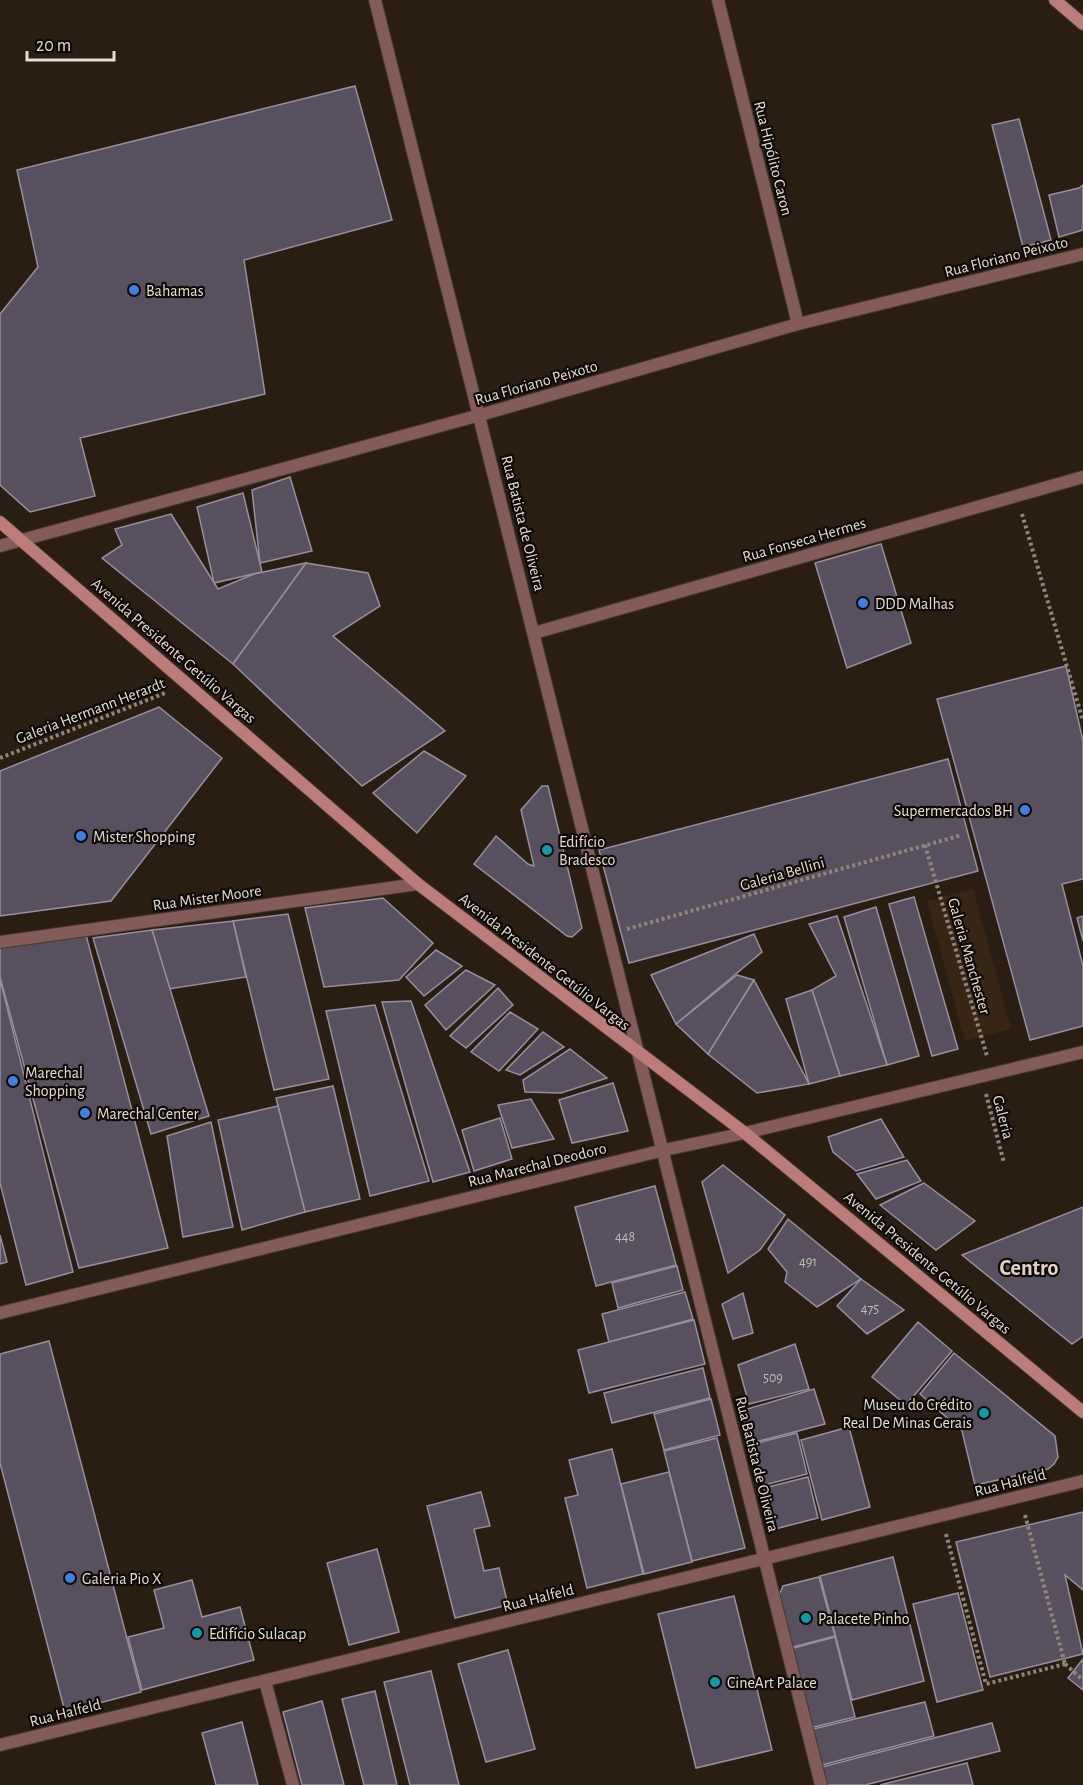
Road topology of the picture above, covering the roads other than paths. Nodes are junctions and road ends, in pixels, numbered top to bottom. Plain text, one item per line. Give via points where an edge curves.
1 (375, 0) edge
2 (718, 0) edge
3 (1055, 0) edge
4 (1083, 24) edge
5 (1083, 254) edge
6 (798, 324) junction
7 (480, 415) junction
8 (1083, 477) edge
9 (0, 522) edge
10 (22, 540) junction
11 (0, 546) edge
12 (534, 633) junction
13 (418, 884) junction
14 (0, 942) edge
15 (1083, 1052) edge
16 (640, 1055) junction
17 (745, 1133) junction
18 (664, 1150) junction
19 (0, 1313) edge
20 (1083, 1412) edge
21 (1083, 1481) edge
22 (765, 1559) junction
23 (265, 1681) junction
24 (0, 1745) edge
25 (293, 1785) edge
26 (821, 1785) edge

1 - 7 street, Rua Batista de Oliveira
2 - 6 street, Rua Hipólito Caron
3 - 4 main road
5 - 6 street, Rua Floriano Peixoto
6 - 7 street, Rua Floriano Peixoto
7 - 10 street, Rua Floriano Peixoto
7 - 12 street, Rua Batista de Oliveira
8 - 12 street, Rua Fonseca Hermes
9 - 10 main road, Avenida Presidente Getúlio Vargas
10 - 11 street, Rua Floriano Peixoto
10 - 13 main road, Avenida Presidente Getúlio Vargas
12 - 16 street, Rua Batista de Oliveira
13 - 14 street, Rua Mister Moore
13 - 16 main road, Avenida Presidente Getúlio Vargas
15 - 17 street, Rua Marechal Deodoro
16 - 17 main road, Avenida Presidente Getúlio Vargas
16 - 18 street, Rua Batista de Oliveira
17 - 18 street, Rua Marechal Deodoro
17 - 20 main road, Avenida Presidente Getúlio Vargas
18 - 19 street, Rua Marechal Deodoro
18 - 22 street, Rua Batista de Oliveira
21 - 22 street, Rua Halfeld
22 - 23 street, Rua Halfeld
22 - 26 street, Rua Batista de Oliveira
23 - 24 street, Rua Halfeld
23 - 25 street

